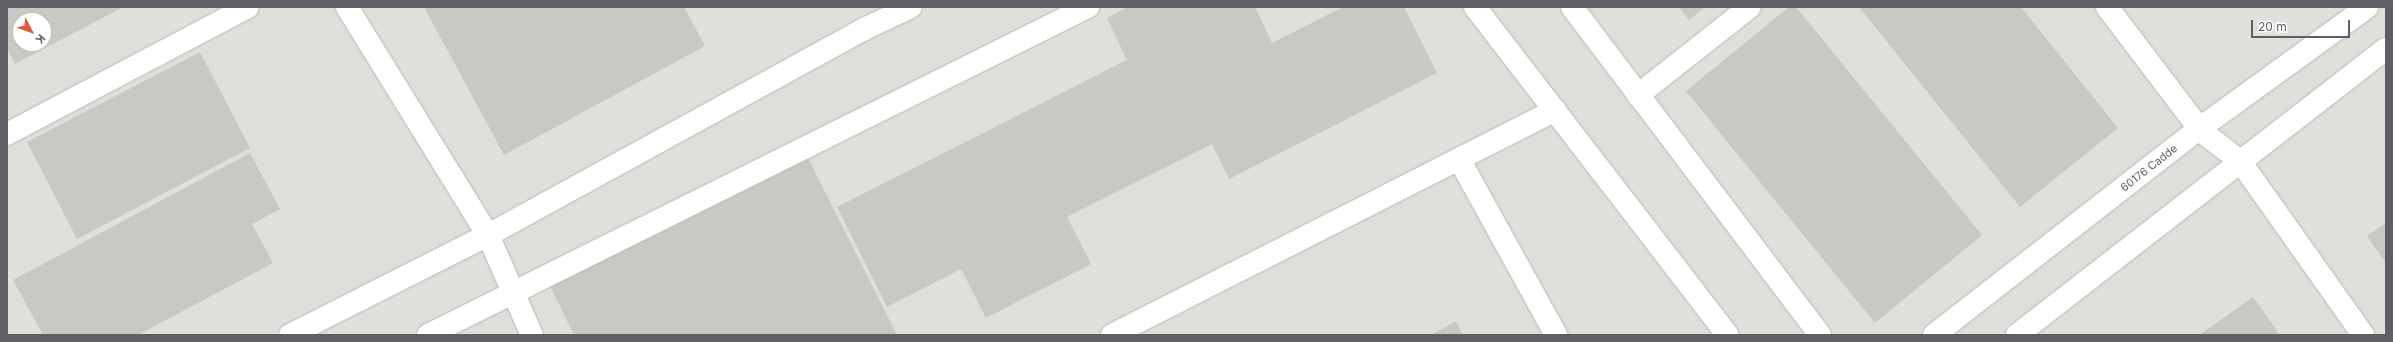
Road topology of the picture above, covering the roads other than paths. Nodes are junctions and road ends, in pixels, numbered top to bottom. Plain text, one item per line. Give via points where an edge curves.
1 (248, 7) edge
2 (347, 7) edge
3 (911, 7) edge
4 (1088, 7) edge
5 (1475, 7) edge
6 (1572, 7) edge
7 (1750, 7) edge
8 (2107, 7) edge
9 (2367, 7) edge
10 (2386, 49) edge
11 (1638, 95) junction
12 (1555, 110) junction
13 (2201, 131) junction
14 (7, 134) edge
15 (1459, 159) junction
16 (2240, 161) junction
17 (488, 235) junction
18 (513, 292) junction
19 (290, 335) edge
20 (428, 335) edge
21 (532, 335) edge
22 (1112, 335) edge
23 (1556, 335) edge
24 (1728, 335) edge
25 (1820, 335) edge
26 (1934, 335) edge
27 (2017, 335) edge
28 (2363, 335) edge

1 - 14 street
2 - 17 street
3 - 17 street via 862,30
4 - 18 street
5 - 12 street
6 - 11 street
7 - 11 street
8 - 13 street
9 - 13 street, 60176 Cadde
10 - 16 street
11 - 25 street
12 - 15 street
12 - 24 street
13 - 16 street
13 - 26 street, 60176 Cadde via 2196,131
15 - 22 street
15 - 23 street
16 - 27 street
16 - 28 street
17 - 18 street
17 - 19 street
18 - 20 street
18 - 21 street

